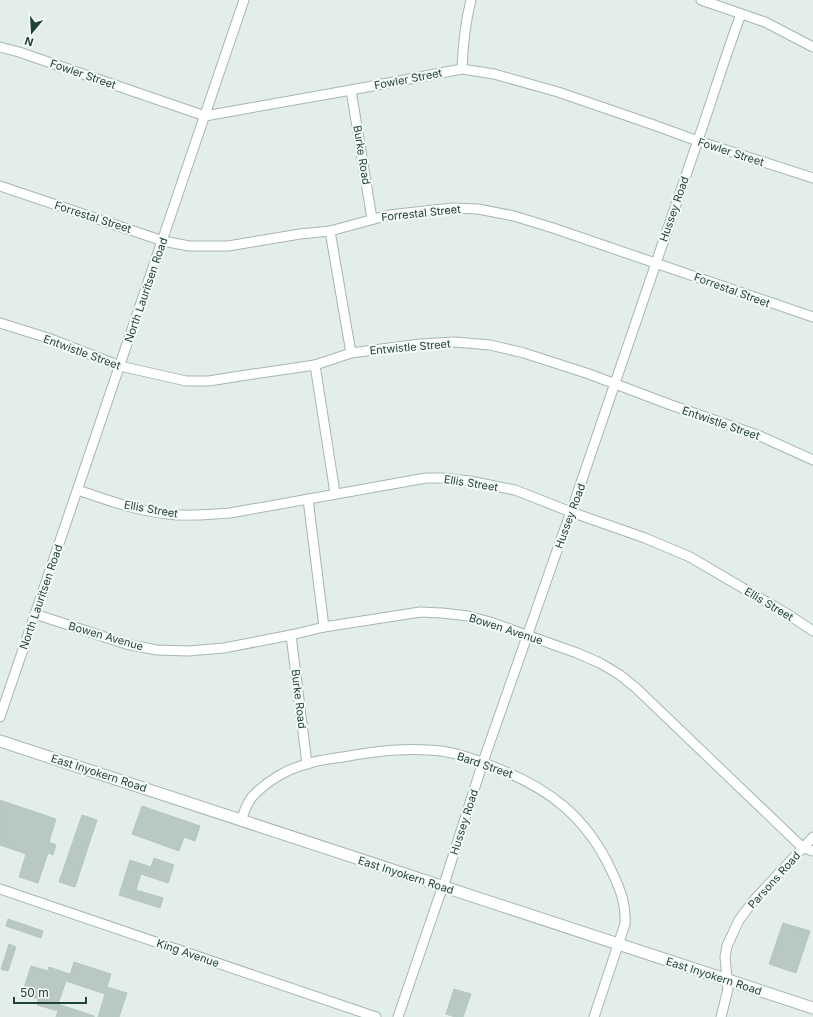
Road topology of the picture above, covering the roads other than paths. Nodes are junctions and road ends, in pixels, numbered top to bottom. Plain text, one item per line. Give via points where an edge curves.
1 (244, 0) edge
2 (471, 0) edge
3 (701, 0) edge
4 (741, 14) junction
5 (0, 47) edge
6 (813, 47) edge
7 (462, 69) junction
8 (351, 90) junction
9 (205, 116) junction
10 (698, 141) junction
11 (813, 178) edge
12 (0, 186) edge
13 (372, 219) junction
14 (330, 231) junction
15 (163, 241) junction
16 (655, 263) junction
17 (813, 317) edge
18 (0, 323) edge
19 (351, 353) junction
20 (315, 365) junction
21 (120, 366) junction
22 (615, 384) junction
23 (813, 460) edge
24 (78, 490) junction
25 (335, 494) junction
26 (308, 500) junction
27 (571, 512) junction
28 (35, 614) junction
29 (324, 627) junction
30 (813, 631) edge
31 (291, 635) junction
32 (528, 636) junction
33 (0, 717) edge
34 (0, 741) edge
35 (483, 762) junction
36 (307, 764) junction
37 (241, 820) junction
38 (813, 837) edge
39 (803, 848) junction
40 (813, 852) edge
41 (443, 887) junction
42 (0, 888) edge
43 (618, 945) junction
44 (728, 980) junction
45 (813, 1008) edge
46 (376, 1017) edge
47 (398, 1017) edge
48 (594, 1017) edge
49 (720, 1017) edge

1 - 9 street, North Lauritsen Road
2 - 7 street
3 - 4 street
4 - 6 street via 765,22
4 - 10 street, Hussey Road
5 - 9 street, Fowler Street
7 - 8 street, Fowler Street
7 - 10 street, Fowler Street via 494,74 558,92
8 - 9 street, Fowler Street
8 - 13 street, Burke Road
9 - 15 street, North Lauritsen Road
10 - 11 street, Fowler Street
10 - 16 street, Hussey Road
12 - 15 street, Forrestal Street
13 - 14 street, Forrestal Street
13 - 16 street, Forrestal Street via 452,208 478,209 514,216
14 - 15 street, Forrestal Street via 228,246 189,246
14 - 19 street
15 - 21 street, North Lauritsen Road
16 - 17 street, Forrestal Street
16 - 22 street, Hussey Road
18 - 21 street, Entwistle Street via 48,338
19 - 20 street, Entwistle Street
19 - 22 street, Entwistle Street via 420,344 455,342 490,345 524,353
20 - 21 street, Entwistle Street via 209,382 186,381
20 - 25 street
21 - 24 street, North Lauritsen Road
22 - 23 street, Entwistle Street via 760,436
22 - 27 street, Hussey Road
24 - 26 street, Ellis Street via 110,501 168,514 230,513
24 - 28 street, North Lauritsen Road
25 - 26 street, Ellis Street
25 - 27 street, Ellis Street via 426,478 443,478 515,490
26 - 29 street
27 - 30 street, Ellis Street via 690,557
27 - 32 street, Hussey Road
28 - 31 street, Bowen Avenue via 126,644 157,650 224,648
28 - 33 street, North Lauritsen Road
29 - 31 street, Bowen Avenue
29 - 32 street, Bowen Avenue via 420,612 468,616
31 - 36 street, Burke Road
32 - 35 street, Hussey Road
32 - 39 street, Bowen Avenue via 577,653 620,674
34 - 37 street, East Inyokern Road
35 - 36 street, Bard Street via 443,751 397,749
35 - 41 street, Hussey Road
35 - 43 street, Bard Street via 517,776 552,796 568,809 594,839 623,895 625,924
36 - 37 street, Bard Street via 277,776 252,796
37 - 41 street, East Inyokern Road
38 - 39 street, Parsons Road
39 - 40 street, Bowen Avenue
39 - 44 street, Parsons Road via 754,900 739,920 727,946 725,957
41 - 43 street, East Inyokern Road
41 - 47 street, Hussey Road
42 - 46 street, King Avenue
43 - 44 street, East Inyokern Road
43 - 48 street, Bard Street
44 - 45 street, East Inyokern Road
44 - 49 street, Parsons Road via 727,998

